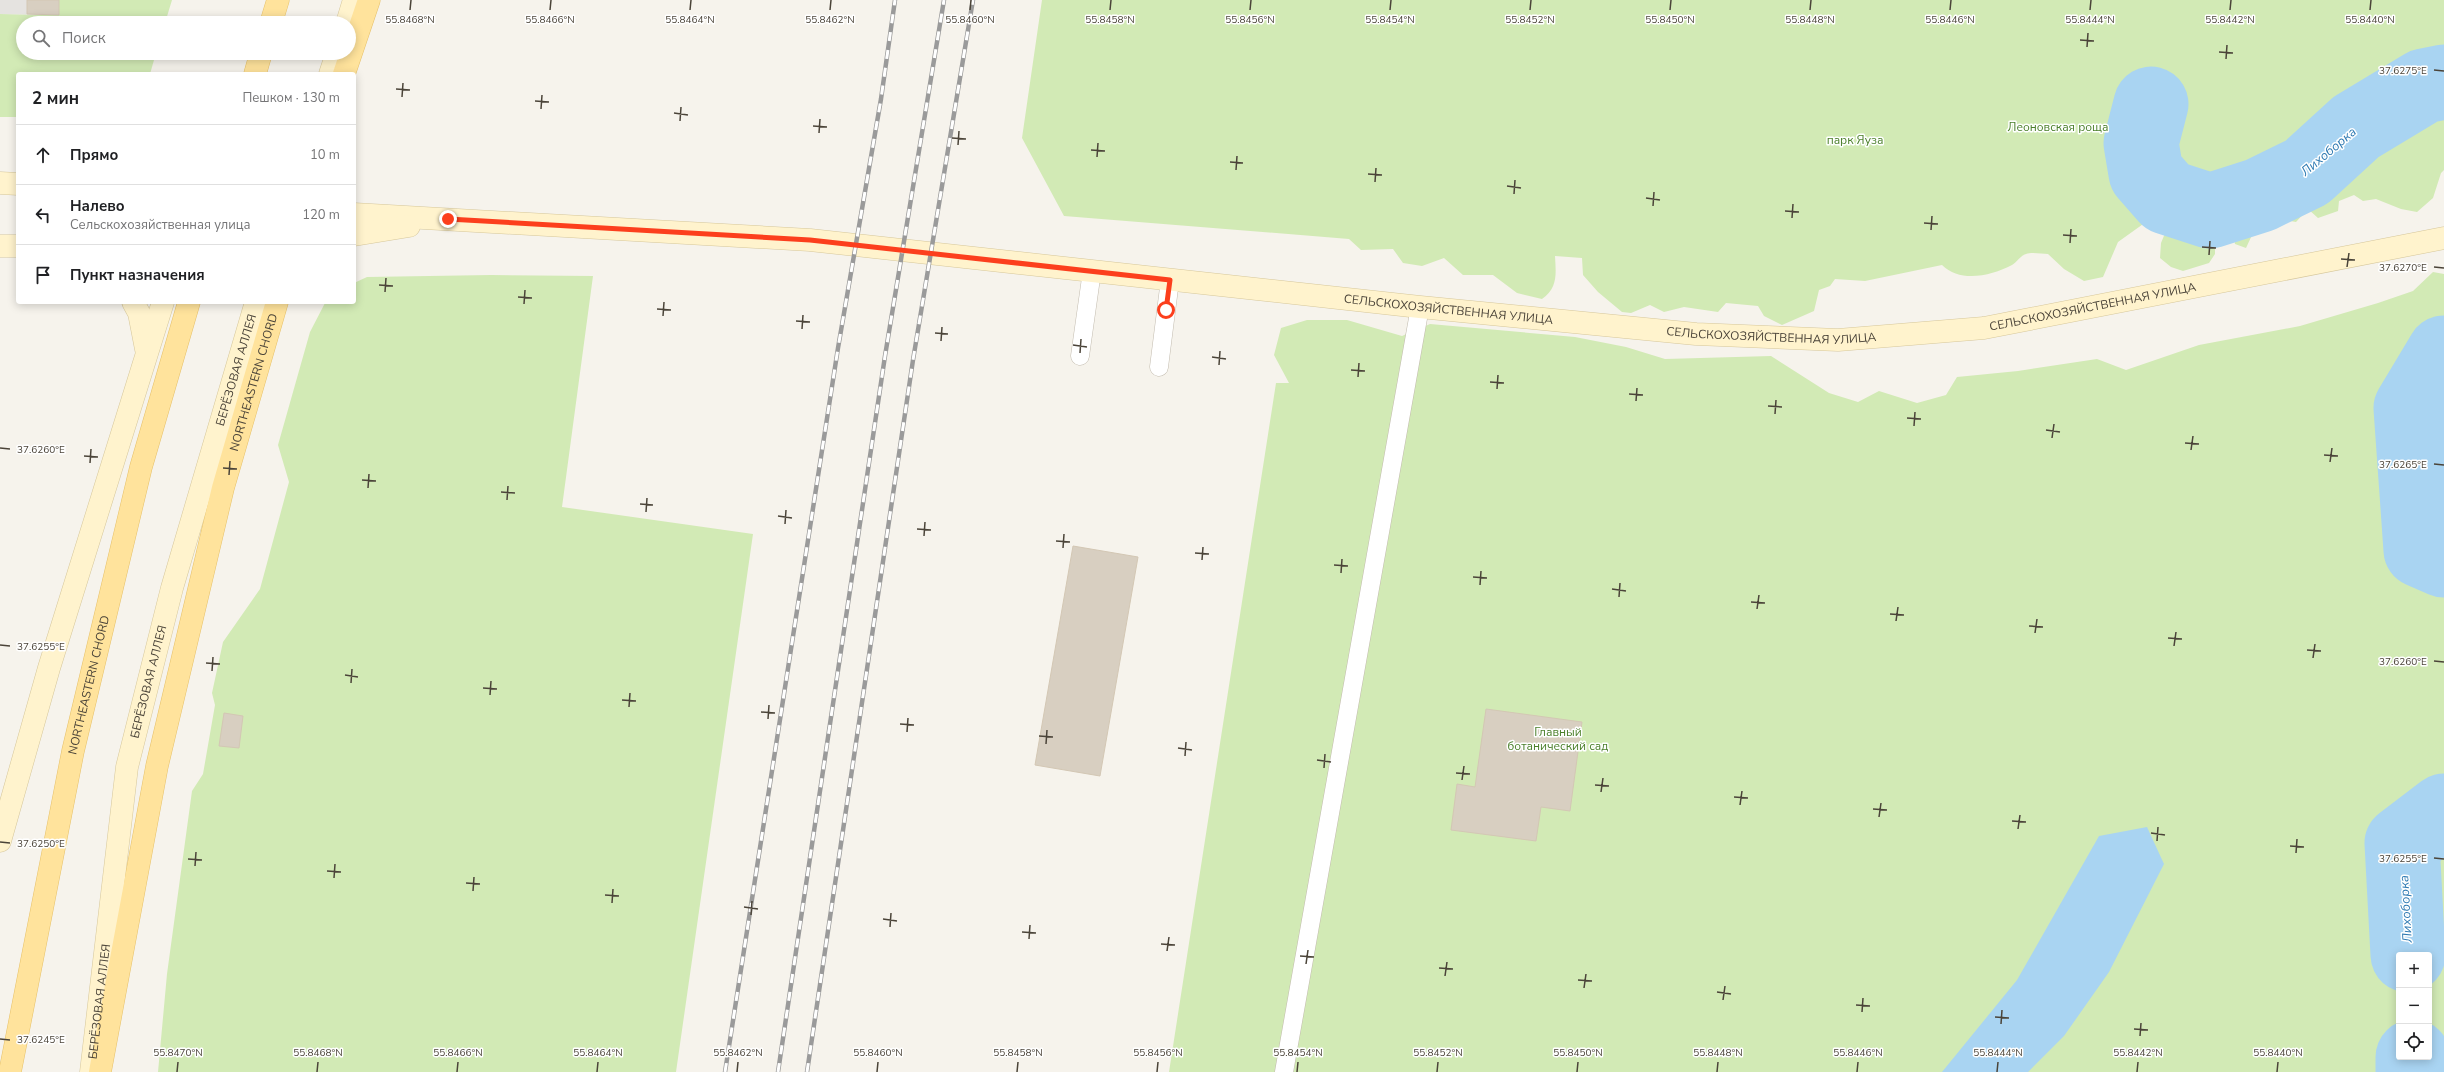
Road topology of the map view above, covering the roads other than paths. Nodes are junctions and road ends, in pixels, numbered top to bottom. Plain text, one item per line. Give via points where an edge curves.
1 (277, 0) edge
2 (354, 0) edge
3 (369, 0) edge
4 (272, 16) edge
5 (349, 16) edge
6 (356, 38) edge
7 (258, 60) edge
8 (335, 60) edge
9 (349, 60) edge
10 (254, 72) edge
11 (331, 72) edge
12 (345, 72) edge
13 (0, 184) edge
14 (16, 184) edge
15 (356, 214) edge
16 (448, 219) junction
17 (356, 235) edge
18 (2442, 238) edge
19 (1092, 271) junction
20 (1170, 280) junction
21 (134, 304) edge
22 (162, 304) edge
23 (188, 304) edge
24 (255, 304) edge
25 (276, 304) edge
26 (1420, 307) junction
27 (146, 349) junction
28 (1080, 356) dead end
29 (1159, 367) dead end
30 (0, 841) edge
31 (10, 1072) edge
32 (91, 1072) edge
33 (100, 1072) edge
34 (1284, 1072) edge

1 - 4 main road
2 - 5 main road
3 - 6 main road
7 - 10 main road
8 - 11 main road
9 - 12 main road
13 - 14 main road
15 - 16 main road, СЕЛЬСКОХОЗЯЙСТВЕННАЯ УЛИЦА
16 - 17 main road, СЕЛЬСКОХОЗЯЙСТВЕННАЯ УЛИЦА
16 - 19 main road, СЕЛЬСКОХОЗЯЙСТВЕННАЯ УЛИЦА via 810,240
18 - 26 main road, СЕЛЬСКОХОЗЯЙСТВЕННАЯ УЛИЦА via 1984,328 1838,340 1696,334
19 - 20 main road, СЕЛЬСКОХОЗЯЙСТВЕННАЯ УЛИЦА
19 - 28 lane
20 - 26 main road, СЕЛЬСКОХОЗЯЙСТВЕННАЯ УЛИЦА
20 - 29 lane
21 - 27 main road via 139,313
22 - 27 main road
23 - 31 main road, NORTHEASTERN CHORD via 141,467 73,751
24 - 32 main road, БЕРЁЗОВАЯ АЛЛЕЯ via 172,588 126,767
25 - 33 main road, NORTHEASTERN CHORD via 223,488 157,766
26 - 34 lane
27 - 30 main road via 49,668

